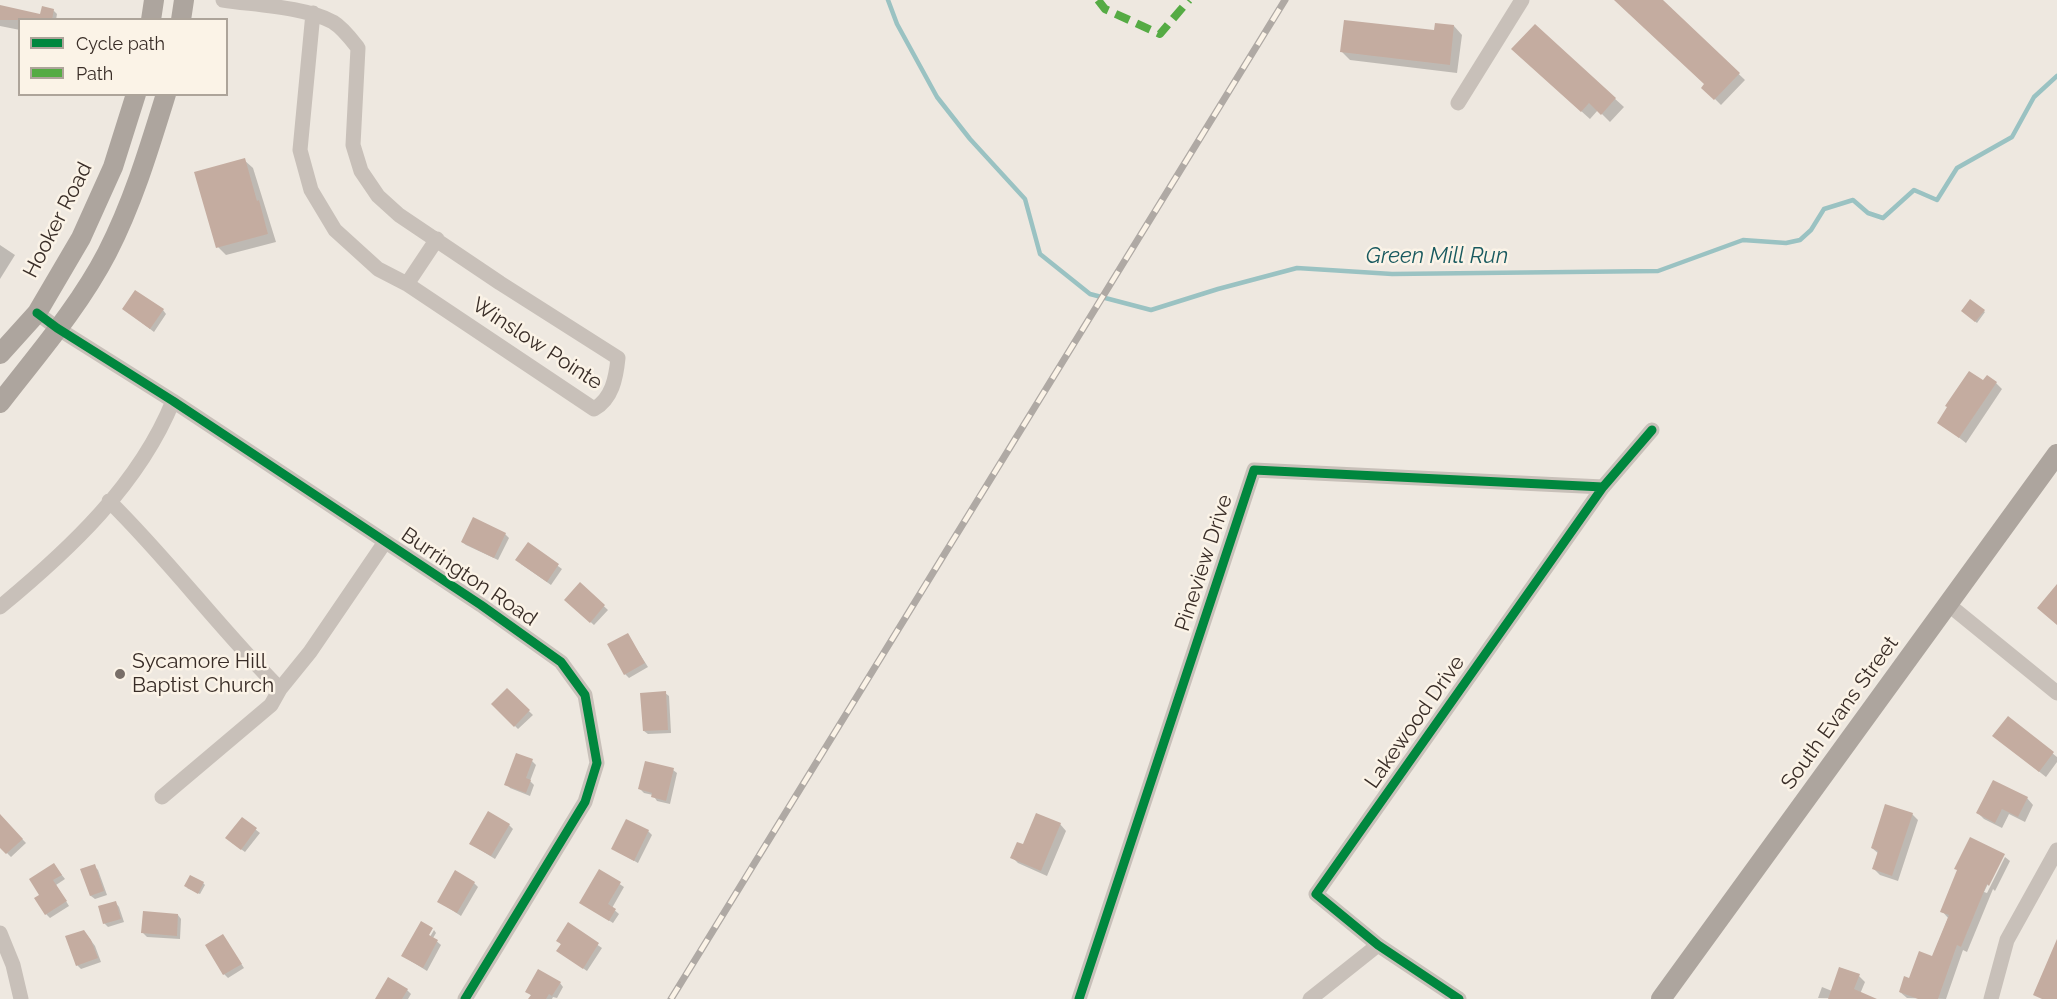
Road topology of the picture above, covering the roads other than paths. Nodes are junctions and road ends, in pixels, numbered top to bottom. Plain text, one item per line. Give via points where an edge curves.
1 (154, 0) edge
2 (184, 0) edge
3 (223, 0) edge
4 (1522, 0) edge
5 (313, 14) junction
6 (151, 18) edge
7 (181, 18) edge
8 (135, 96) edge
9 (165, 96) edge
10 (1458, 103) dead end
11 (437, 239) junction
12 (407, 284) junction
13 (37, 313) junction
14 (57, 328) junction
15 (0, 354) edge
16 (173, 400) junction
17 (0, 403) edge
18 (1652, 430) dead end
19 (2057, 454) edge
20 (1603, 487) junction
21 (109, 501) junction
22 (385, 542) junction
23 (1949, 605) junction
24 (0, 607) edge
25 (280, 689) junction
26 (2057, 693) edge
27 (162, 797) dead end
28 (2057, 850) edge
29 (0, 933) edge
30 (1378, 945) junction
31 (21, 999) edge
32 (465, 999) edge
33 (1079, 999) edge
34 (1310, 999) edge
35 (1459, 999) edge
36 (1661, 999) edge
37 (1991, 999) edge

1 - 6 main road
2 - 7 main road
3 - 5 street, Winslow Pointe
4 - 10 street
5 - 11 street, Winslow Pointe via 334,22 358,48 352,145 361,171 378,196 399,215
5 - 12 street, Winslow Pointe via 300,150 312,190 335,230 378,269
8 - 13 main road, Hooker Road via 113,167 81,238
9 - 14 main road via 135,190 106,254
11 - 12 street
11 - 12 street, Winslow Pointe via 618,358 616,378 603,404 594,409
13 - 14 street, Burrington Road
13 - 15 main road, Hooker Road
14 - 16 street, Burrington Road
14 - 17 main road
16 - 21 street via 165,422 134,472
16 - 22 street, Burrington Road
18 - 20 street, Lakewood Drive
19 - 23 main road, South Evans Street
20 - 30 street, Lakewood Drive via 1316,894
20 - 33 street, Pineview Drive via 1254,470
21 - 24 street via 54,562
21 - 25 street
22 - 25 street
22 - 32 street, Burrington Road via 561,662 585,695 592,728 597,763 585,802
23 - 26 street
23 - 36 main road, South Evans Street
25 - 27 street via 271,705
28 - 37 street via 2007,940
29 - 31 street
30 - 34 street
30 - 35 street, Lakewood Drive

